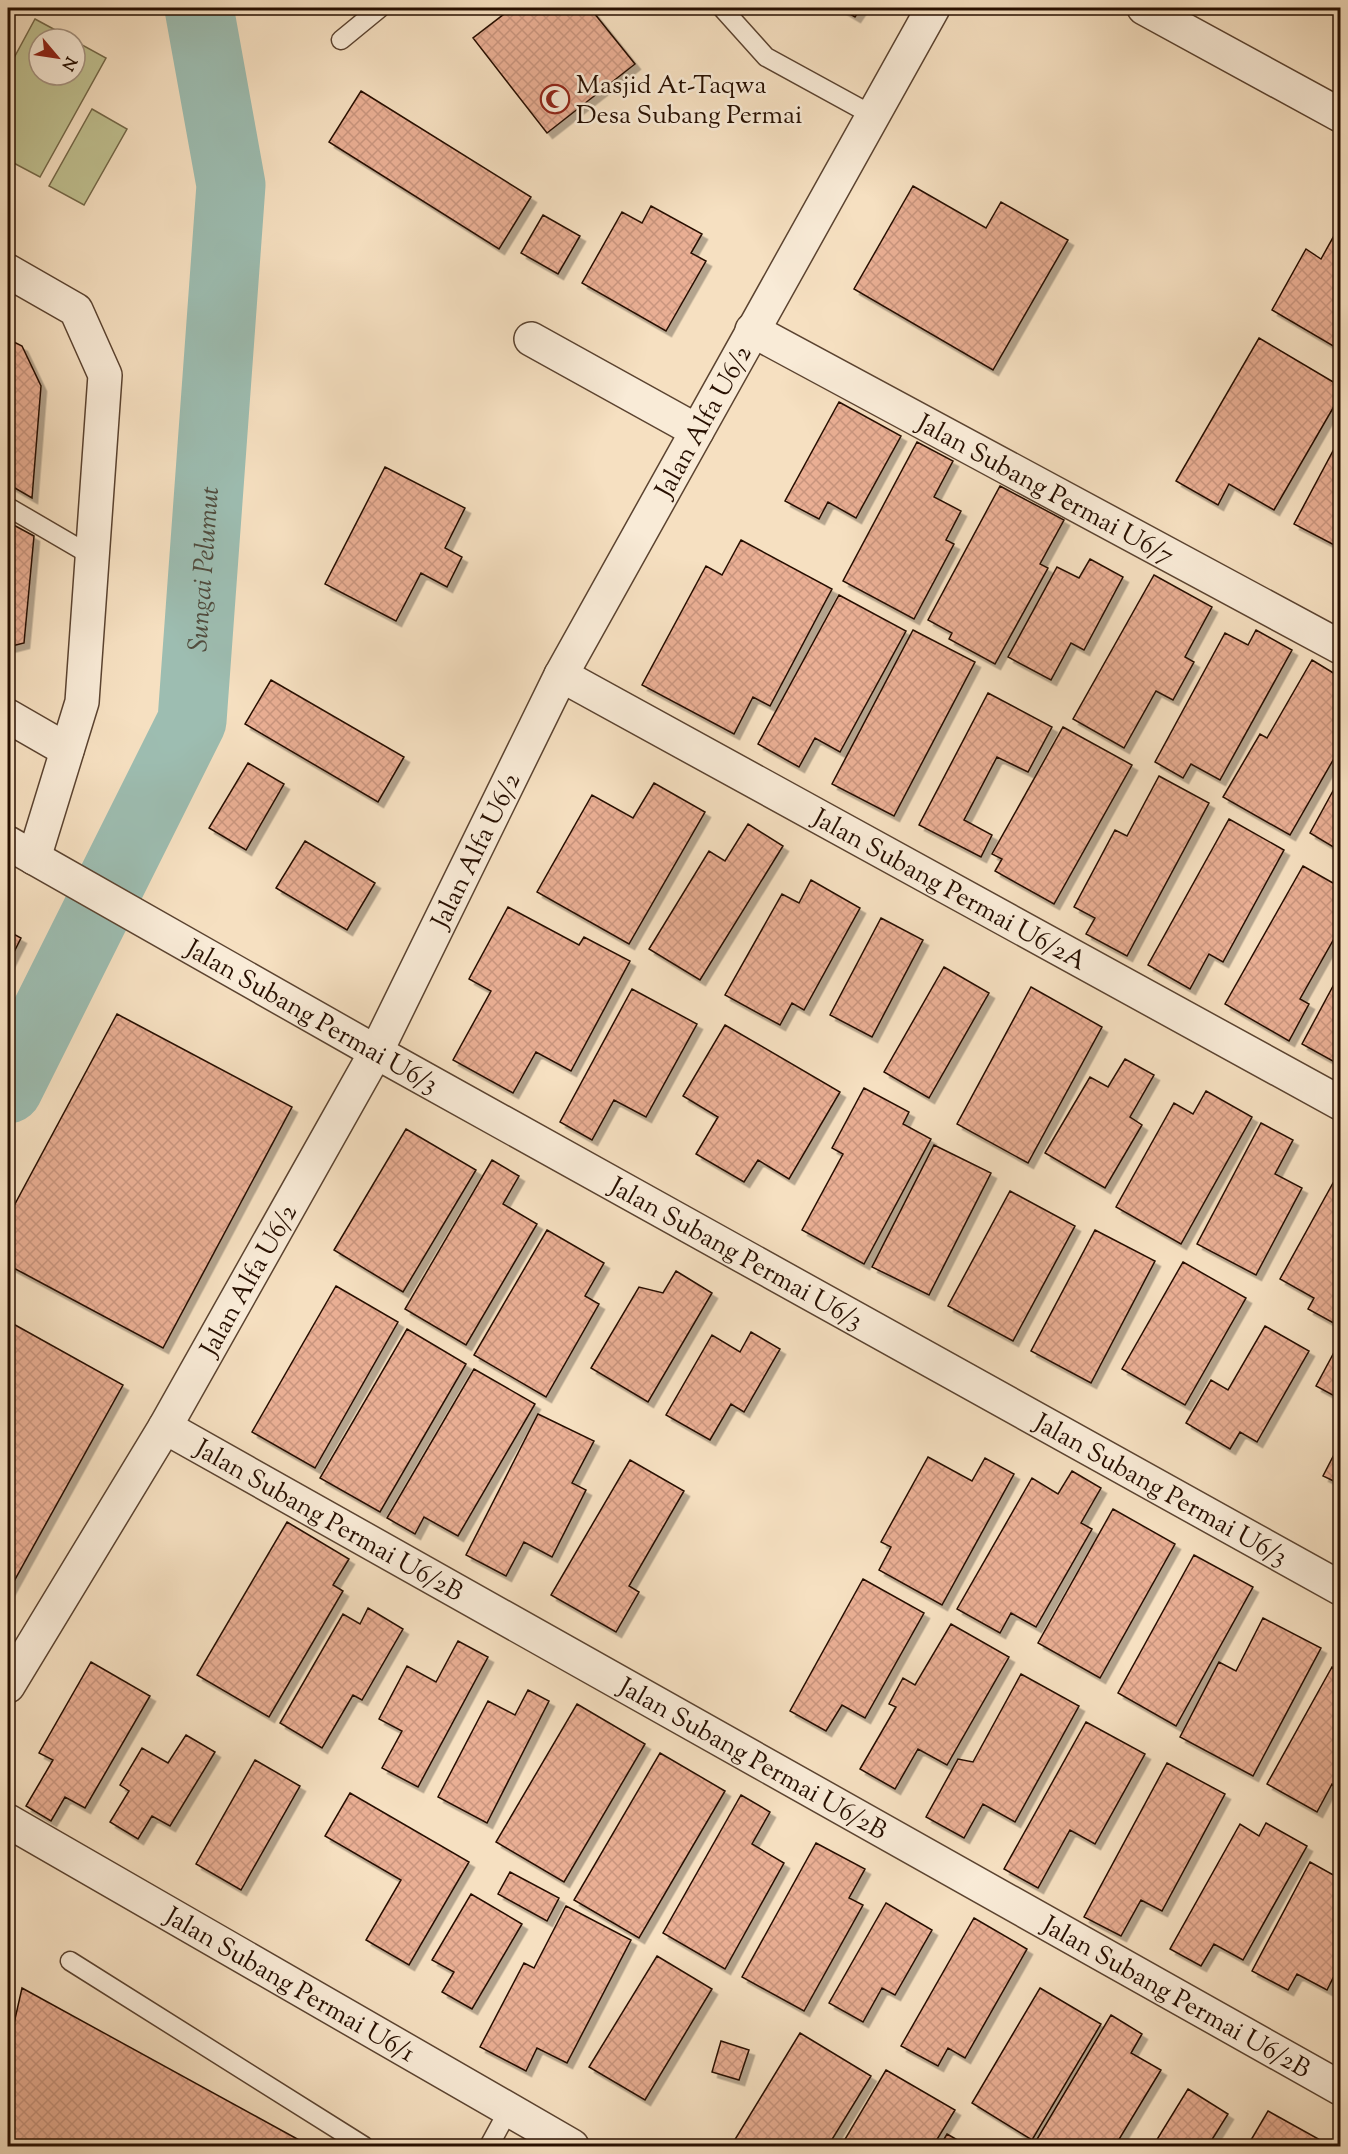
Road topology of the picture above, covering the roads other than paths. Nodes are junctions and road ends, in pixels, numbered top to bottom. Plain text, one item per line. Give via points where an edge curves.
1 (380, 8) edge
2 (722, 8) edge
3 (933, 8) edge
4 (1144, 8) edge
5 (341, 40) dead end
6 (872, 115) junction
7 (1341, 115) edge
8 (8, 271) edge
9 (752, 330) junction
10 (531, 339) dead end
11 (696, 431) junction
12 (8, 507) edge
13 (92, 556) junction
14 (1341, 647) edge
15 (561, 675) junction
16 (8, 716) edge
17 (67, 750) junction
18 (21, 851) edge
19 (376, 1052) junction
20 (1341, 1103) edge
21 (165, 1427) junction
22 (1341, 1588) edge
23 (8, 1686) edge
24 (8, 1821) edge
25 (70, 1961) dead end
26 (1341, 2088) edge
27 (508, 2111) junction
28 (364, 2146) edge
29 (489, 2146) edge
30 (572, 2146) edge

1 - 5 lane
2 - 6 lane via 766,57
3 - 6 street, Jalan Alfa U6/2
4 - 7 street
6 - 9 street, Jalan Alfa U6/2
8 - 13 street via 76,310 105,375
9 - 11 street, Jalan Alfa U6/2
9 - 14 street, Jalan Subang Permai U6/7
10 - 11 street
11 - 15 street, Jalan Alfa U6/2
12 - 13 lane
13 - 17 street via 82,702
15 - 19 street, Jalan Alfa U6/2
15 - 20 street, Jalan Subang Permai U6/2A
16 - 17 street
17 - 18 street
18 - 19 street, Jalan Subang Permai U6/3
19 - 21 street, Jalan Alfa U6/2
19 - 22 street, Jalan Subang Permai U6/3
21 - 23 street, Jalan Alfa U6/2
21 - 26 street, Jalan Subang Permai U6/2B
24 - 27 street, Jalan Subang Permai U6/1
25 - 28 lane
27 - 29 lane
27 - 30 street, Jalan Subang Permai U6/1

